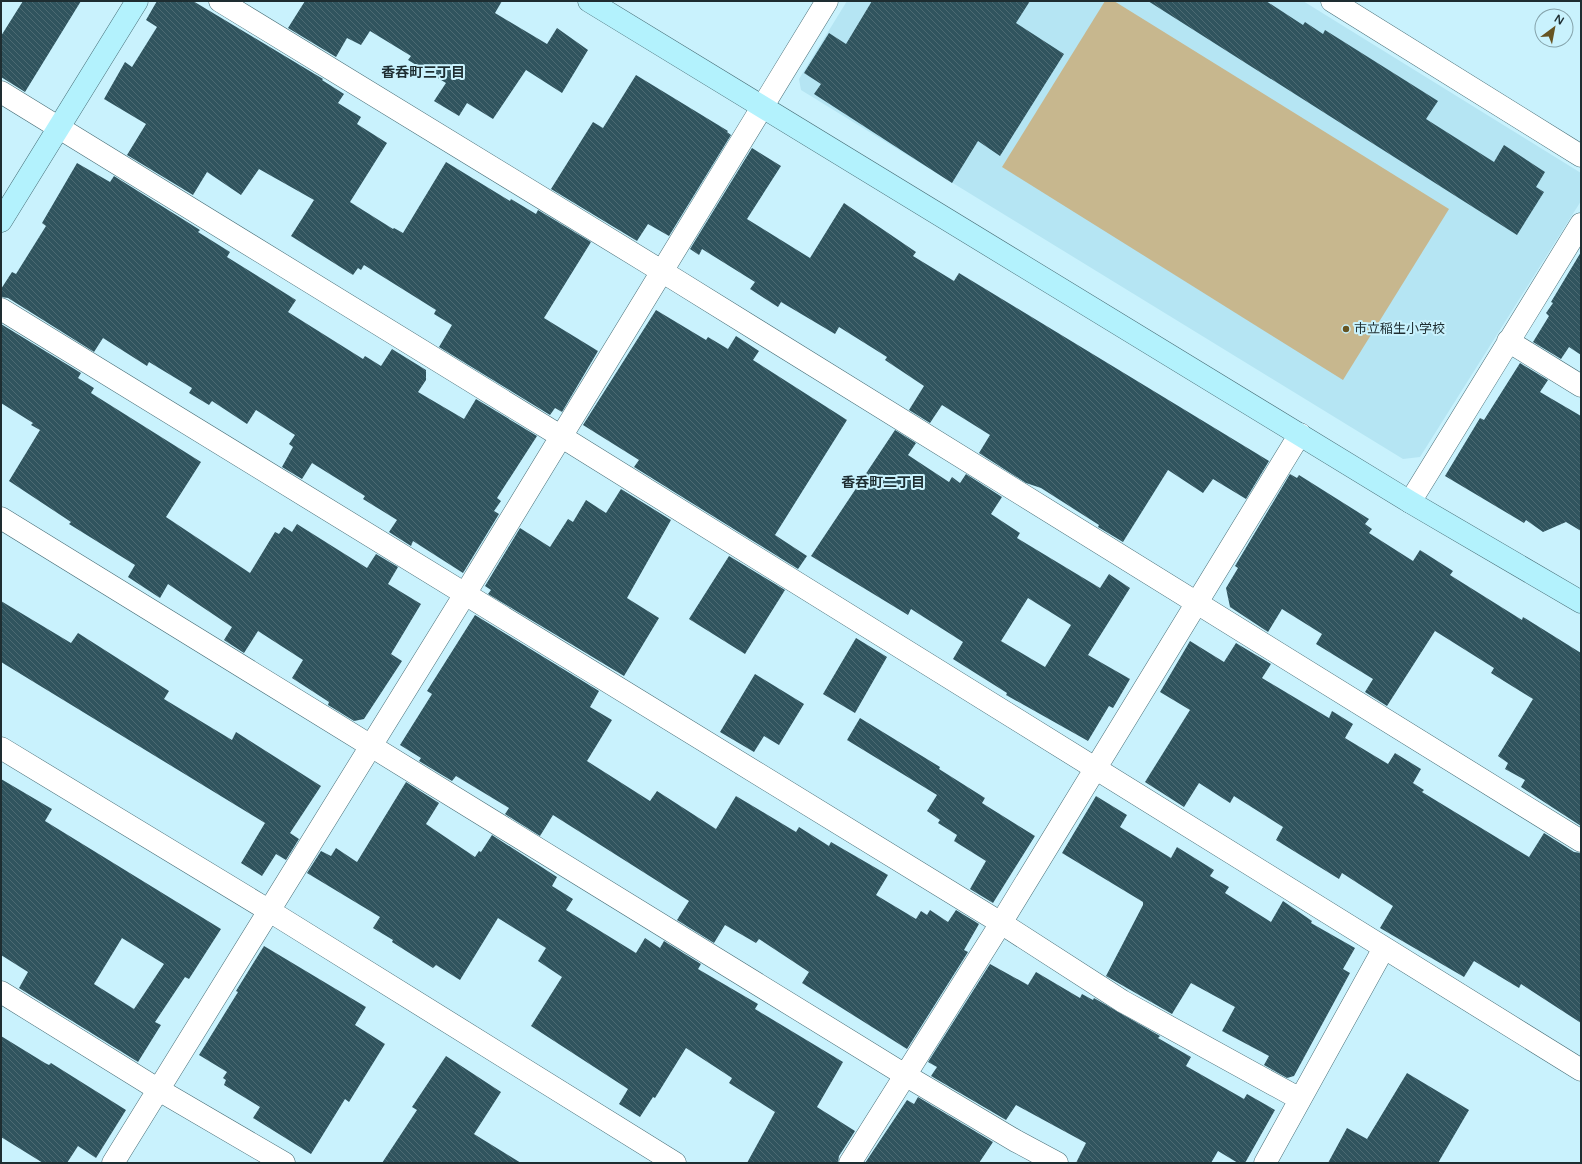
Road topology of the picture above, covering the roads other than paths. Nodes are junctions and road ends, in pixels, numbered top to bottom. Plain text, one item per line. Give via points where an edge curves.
1 (136, 1) edge
2 (220, 1) edge
3 (589, 1) edge
4 (827, 1) edge
5 (1332, 1) edge
6 (1, 92) edge
7 (762, 106) junction
8 (59, 128) junction
9 (1581, 156) edge
10 (1, 221) edge
11 (1581, 224) edge
12 (663, 272) junction
13 (1, 309) edge
14 (1508, 341) junction
15 (1581, 386) edge
16 (1300, 434) junction
17 (562, 437) junction
18 (1410, 502) junction
19 (1, 518) edge
20 (465, 594) junction
21 (1581, 602) edge
22 (1198, 603) junction
23 (372, 745) junction
24 (1, 748) edge
25 (1095, 768) junction
26 (1581, 841) edge
27 (268, 910) junction
28 (1001, 924) junction
29 (1384, 948) junction
30 (1, 992) edge
31 (1581, 1070) edge
32 (905, 1075) junction
33 (159, 1090) junction
34 (1300, 1099) junction
35 (113, 1163) edge
36 (284, 1163) edge
37 (675, 1163) edge
38 (850, 1163) edge
39 (1057, 1163) edge
40 (1265, 1163) edge

1 - 8 street
2 - 12 street
3 - 7 street
4 - 7 street
5 - 9 street
6 - 8 street
7 - 12 street
7 - 16 street
8 - 10 street
8 - 17 street
11 - 14 street
12 - 17 street
12 - 22 street
13 - 20 street
14 - 15 street
14 - 18 street
16 - 18 street
16 - 22 street
17 - 20 street
17 - 25 street
18 - 21 street
19 - 23 street
20 - 23 street
20 - 28 street
22 - 25 street
22 - 26 street
23 - 27 street
23 - 32 street
24 - 27 street
25 - 28 street
25 - 29 street
27 - 33 street
27 - 37 street
28 - 32 street
28 - 34 street via 1122,1001
29 - 31 street
29 - 34 street
30 - 33 street
32 - 38 street
32 - 39 street
33 - 35 street
33 - 36 street
34 - 40 street

